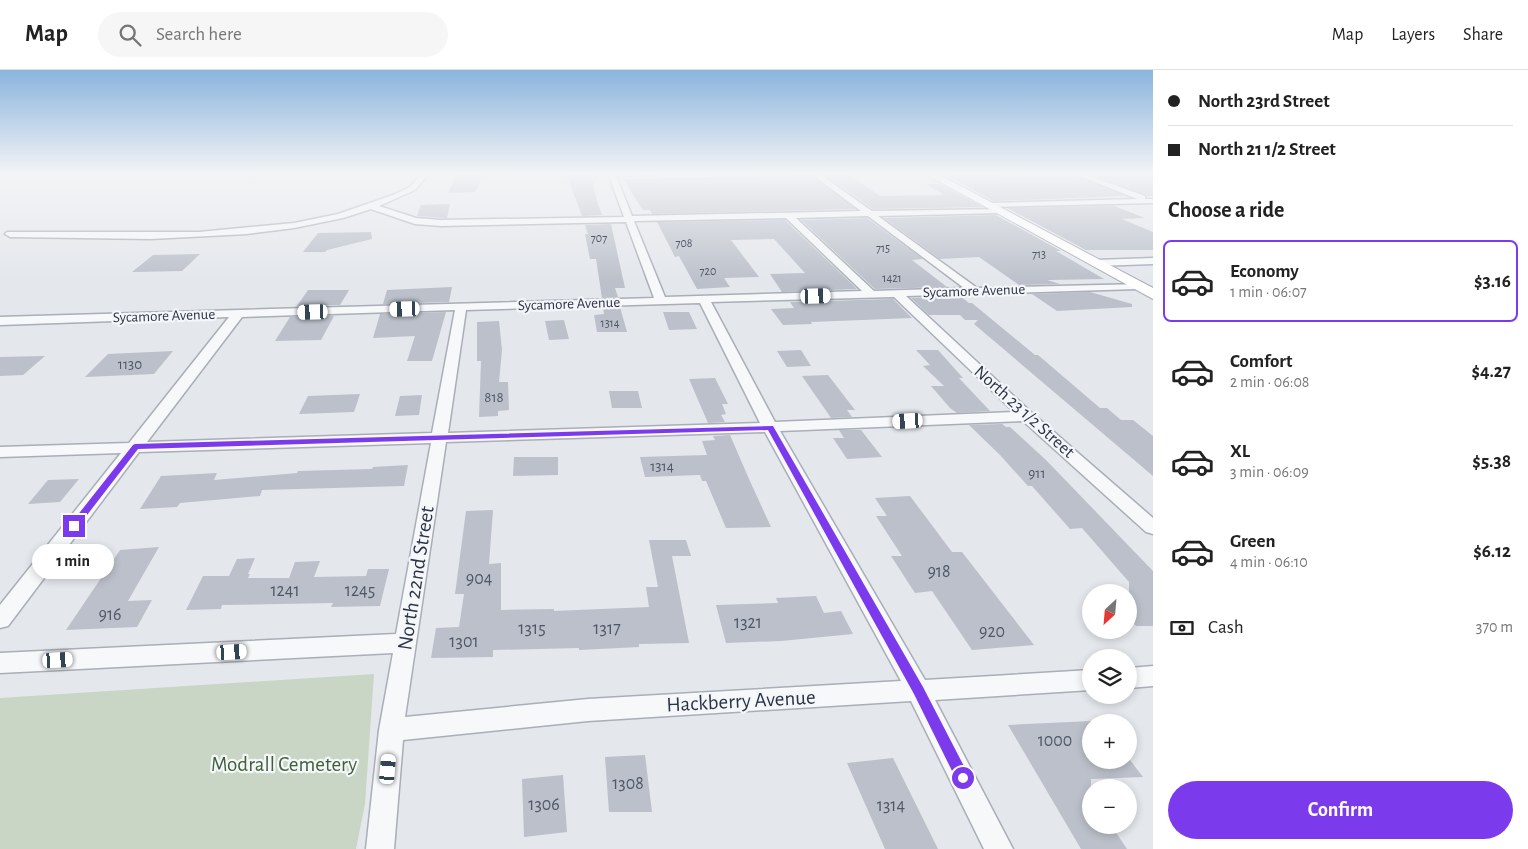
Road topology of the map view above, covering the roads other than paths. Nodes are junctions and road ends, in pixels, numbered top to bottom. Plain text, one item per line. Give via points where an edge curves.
1 (360, 209) edge
2 (382, 209) edge
3 (626, 209) edge
4 (865, 209) edge
5 (967, 209) edge
6 (997, 209) edge
7 (872, 214) junction
8 (789, 216) junction
9 (630, 220) junction
10 (10, 234) dead end
11 (1153, 262) edge
12 (1096, 263) junction
13 (1138, 286) junction
14 (975, 292) junction
15 (897, 294) junction
16 (1153, 294) edge
17 (872, 295) junction
18 (704, 300) junction
19 (661, 301) junction
20 (461, 308) junction
21 (238, 314) junction
22 (0, 321) edge
23 (1027, 416) junction
24 (770, 427) junction
25 (439, 438) junction
26 (135, 447) junction
27 (0, 452) edge
28 (1153, 528) edge
29 (0, 620) edge
30 (405, 643) junction
31 (0, 664) edge
32 (1153, 676) edge
33 (1137, 677) edge
34 (1082, 681) edge
35 (918, 690) junction
36 (392, 730) junction
37 (380, 849) edge
38 (999, 849) edge

1 - 10 street via 313,222 256,230 174,235
2 - 9 street via 427,223
3 - 9 street
4 - 7 street
5 - 7 street
6 - 12 street
7 - 8 street
7 - 14 street
8 - 9 street
8 - 17 street
9 - 19 street
11 - 12 street
12 - 13 street
13 - 14 street, Sycamore Avenue
13 - 16 street
14 - 15 street, Sycamore Avenue
15 - 17 street, Sycamore Avenue
15 - 23 street, North 23 1/2 Street
17 - 18 street, Sycamore Avenue
18 - 19 street, Sycamore Avenue
18 - 24 street
19 - 20 street, Sycamore Avenue
20 - 21 street, Sycamore Avenue
20 - 25 street, North 22nd Street
21 - 22 street, Sycamore Avenue
21 - 26 street
23 - 24 street
23 - 28 street, North 23 1/2 Street
24 - 25 street
24 - 35 street
25 - 26 street
25 - 30 street, North 22nd Street
26 - 27 street
26 - 29 street
30 - 31 street
30 - 36 street, North 22nd Street
32 - 33 street
34 - 35 street, Hackberry Avenue
35 - 36 street, Hackberry Avenue via 588,710
35 - 38 street
36 - 37 street, North 22nd Street

